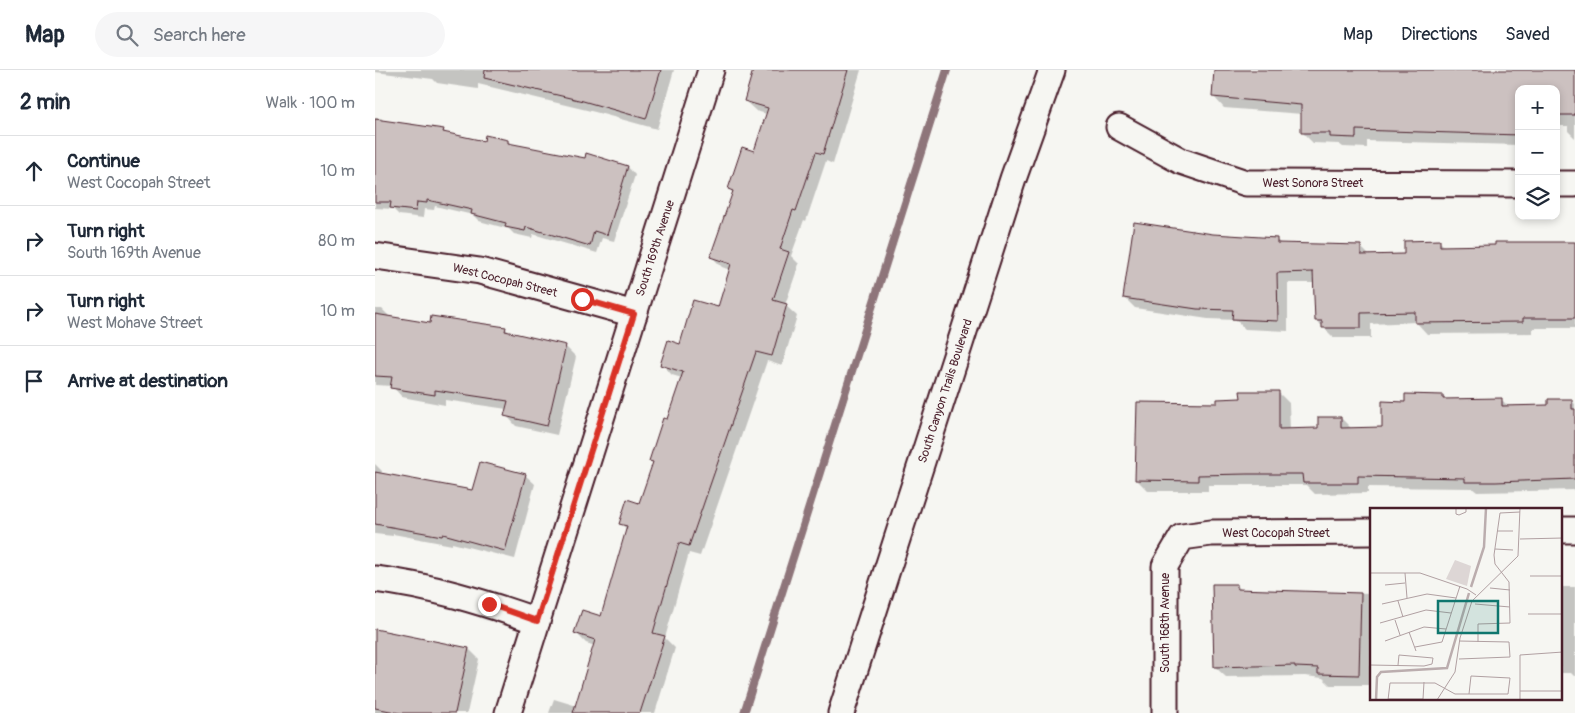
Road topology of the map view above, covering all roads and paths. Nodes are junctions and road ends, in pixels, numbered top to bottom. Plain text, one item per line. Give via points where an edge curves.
1 (711, 70) edge
2 (1052, 70) edge
3 (1119, 127) dead end
4 (1515, 184) edge
5 (1560, 184) edge
6 (1575, 184) edge
7 (375, 256) edge
8 (634, 314) junction
9 (1370, 532) edge
10 (1182, 537) joint
11 (375, 579) edge
12 (537, 621) junction
13 (508, 713) edge
14 (841, 713) edge
15 (1165, 713) edge

1 - 8 street, South 169th Avenue
2 - 14 street, South Canyon Trails Boulevard via 1013,179
3 - 4 street, West Sonora Street via 1181,161 1246,183
5 - 6 street
7 - 8 street, West Cocopah Street via 480,271
8 - 12 street, South 169th Avenue
9 - 10 street, West Cocopah Street via 1211,533
10 - 15 street, South 168th Avenue via 1165,566
11 - 12 street via 451,592
12 - 13 street, South 169th Avenue

